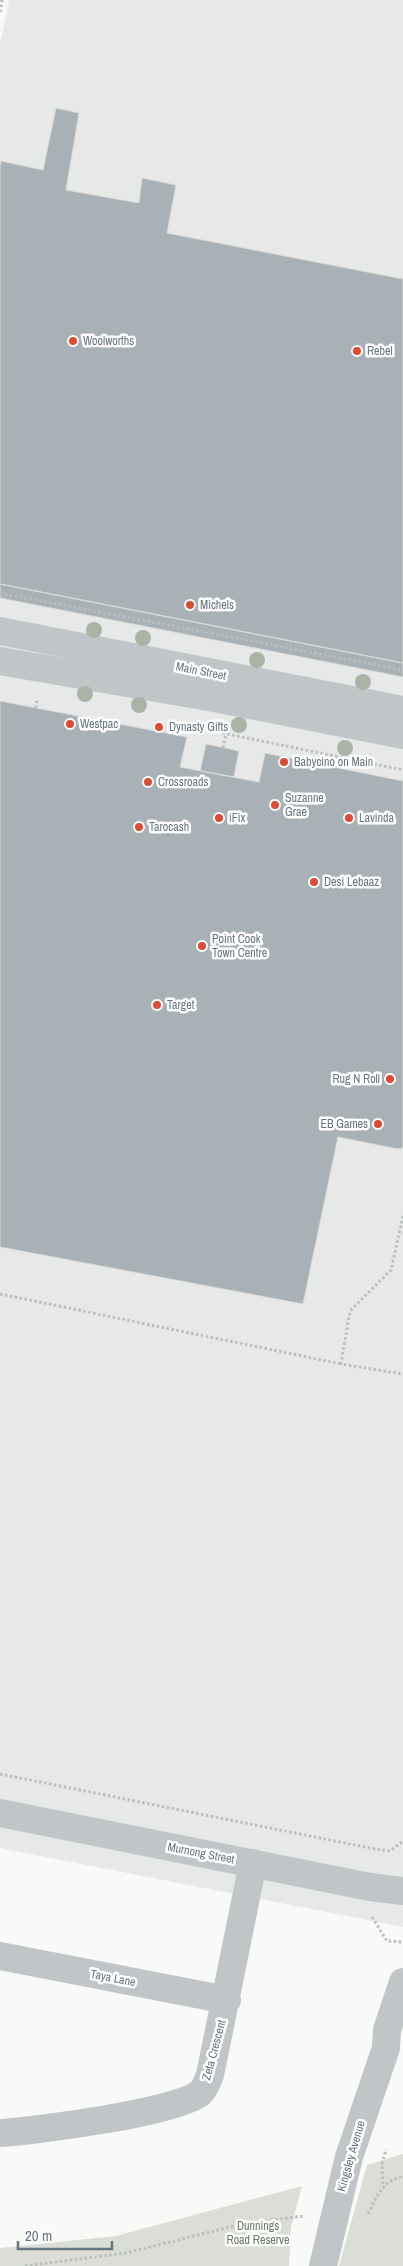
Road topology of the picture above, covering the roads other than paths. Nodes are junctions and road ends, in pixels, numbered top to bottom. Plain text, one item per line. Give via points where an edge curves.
1 (0, 631) edge
2 (0, 661) edge
3 (403, 710) edge
4 (403, 735) edge
5 (0, 1813) edge
6 (253, 1863) junction
7 (403, 1892) edge
8 (0, 1956) edge
9 (403, 1982) edge
10 (226, 2000) junction
11 (403, 2027) edge
12 (386, 2048) junction
13 (0, 2133) edge
14 (323, 2266) edge

1 - 3 street, Main Street
2 - 4 street, Main Street
5 - 6 street, Murnong Street
6 - 7 street, Murnong Street
6 - 10 street, Zeta Crescent
8 - 10 street, Taya Lane
9 - 12 street, Kingsley Avenue via 387,2030
10 - 13 street, Zeta Crescent via 210,2075 202,2092 190,2100 96,2121
11 - 12 street, Kingsley Avenue
12 - 14 street, Kingsley Avenue via 349,2158

